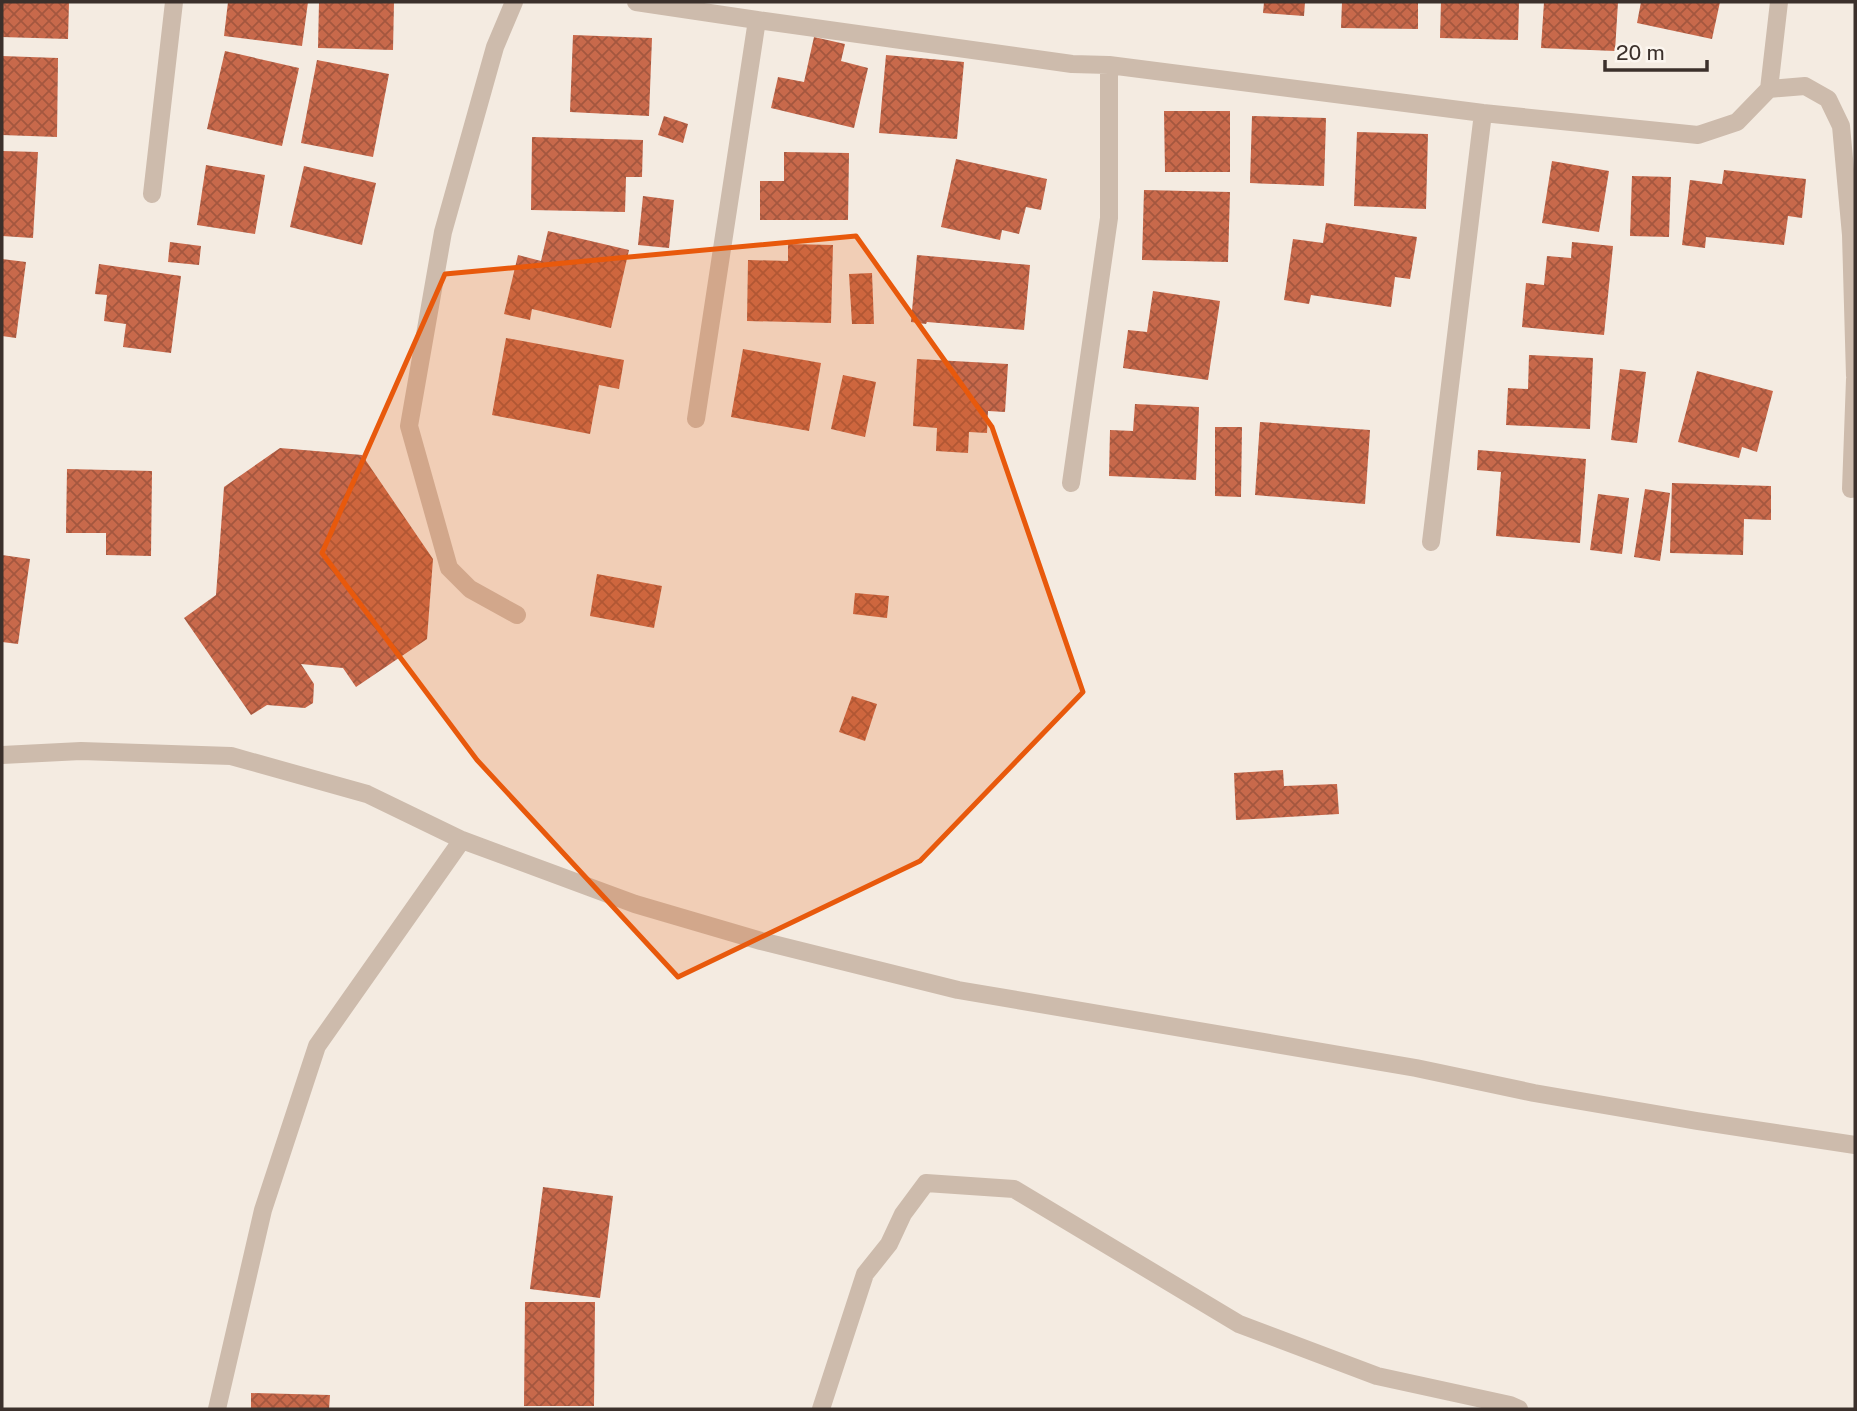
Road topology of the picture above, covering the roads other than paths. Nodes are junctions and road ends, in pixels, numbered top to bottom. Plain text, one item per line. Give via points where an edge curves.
1 (174, 2) edge
2 (514, 2) edge
3 (636, 2) edge
4 (1779, 2) edge
5 (757, 20) junction
6 (1109, 65) junction
7 (1769, 89) junction
8 (1483, 113) junction
9 (152, 194) dead end
10 (1855, 377) edge
11 (696, 419) dead end
12 (1071, 483) dead end
13 (1851, 489) dead end
14 (1431, 542) dead end
15 (517, 615) dead end
16 (2, 755) edge
17 (462, 840) junction
18 (1855, 1145) edge
19 (217, 1409) edge
20 (821, 1409) edge
21 (1520, 1409) edge

1 - 9 street
2 - 15 street via 495,47 443,232 409,426 449,568 470,589
3 - 5 street
4 - 7 street
5 - 6 street via 1072,64
5 - 11 street
6 - 8 street
6 - 12 street via 1109,218
7 - 8 street via 1737,122 1698,135
7 - 10 street via 1805,86 1828,99 1841,126 1851,235
8 - 14 street
10 - 13 street
16 - 17 street via 81,751 231,756 367,794
17 - 18 street via 648,908 958,989 1403,1066 1534,1094
17 - 19 street via 317,1046 263,1210
20 - 21 street via 865,1274 926,1182 1014,1189 1239,1324 1377,1376

